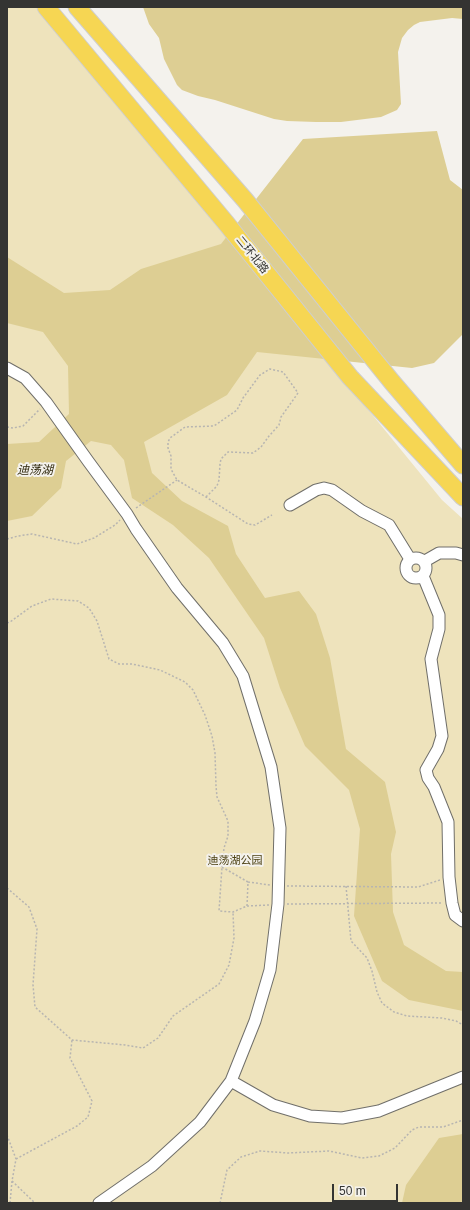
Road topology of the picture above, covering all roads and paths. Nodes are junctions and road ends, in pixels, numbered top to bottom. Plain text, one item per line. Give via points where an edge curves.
1 (46, 7) edge
2 (76, 7) edge
3 (7, 368) edge
4 (46, 402) junction
5 (7, 427) edge
6 (463, 465) edge
7 (177, 480) junction
8 (206, 497) junction
9 (463, 497) edge
10 (290, 505) dead end
11 (127, 514) junction
12 (272, 515) dead end
13 (7, 539) edge
14 (463, 555) edge
15 (410, 559) junction
16 (425, 561) junction
17 (423, 576) junction
18 (7, 623) edge
19 (222, 867) junction
20 (248, 882) junction
21 (278, 886) junction
22 (346, 886) junction
23 (418, 887) dead end
24 (7, 888) edge
25 (347, 903) junction
26 (452, 903) junction
27 (278, 904) junction
28 (246, 906) junction
29 (233, 912) junction
30 (463, 921) edge
31 (463, 1025) edge
32 (72, 1040) junction
33 (463, 1077) edge
34 (231, 1081) junction
35 (463, 1120) edge
36 (7, 1135) edge
37 (16, 1159) junction
38 (12, 1181) junction
39 (10, 1203) edge
40 (35, 1203) edge
41 (99, 1203) edge
42 (220, 1203) edge

1 - 9 highway, 二环北路 via 350,376
2 - 6 highway via 245,200 392,382
3 - 4 lane via 25,378
4 - 5 path via 23,426
4 - 11 lane
7 - 8 path
7 - 8 path via 171,469 168,448 170,438 185,427 214,426 237,410 260,375 270,369 283,372 298,393 279,424 253,453 228,452 221,459 220,480
7 - 11 path
8 - 12 path via 248,524 255,525
10 - 15 lane via 316,490 332,490 388,525
11 - 13 path via 94,538 77,544 32,534
11 - 21 lane via 177,588 222,643 243,676 271,767 280,828
14 - 16 lane via 439,553
15 - 16 lane via 418,557
15 - 17 lane via 406,566 408,574 415,578
16 - 17 lane via 427,569
17 - 26 lane via 439,615 440,629 431,659 442,736 426,770 448,822
18 - 19 path via 32,606 51,599 78,602 89,608 97,621 109,659 119,664 160,670 185,682 193,690 212,736 217,797 228,820 228,836
19 - 20 path
19 - 29 path via 219,911
20 - 21 path
20 - 28 path
21 - 22 path
21 - 27 lane
22 - 23 path
22 - 25 path
24 - 32 path via 29,907 37,929 32,985 35,1007
25 - 26 path
25 - 27 path
25 - 31 path via 351,941 367,958 382,1004 394,1012 407,1016 442,1018
26 - 30 lane via 456,915
27 - 28 path
27 - 34 lane via 270,970 255,1021
28 - 29 path
29 - 32 path via 234,938 229,965 219,984 174,1016 158,1038 143,1048
32 - 37 path via 70,1058 92,1101 88,1116 77,1126
33 - 34 lane via 379,1111 342,1118 310,1116 273,1105
34 - 41 lane via 200,1122 152,1166
35 - 42 path via 443,1127 419,1127 412,1130 395,1148 379,1156 362,1158 329,1152 260,1152 241,1157 227,1170
36 - 37 path
37 - 38 path
38 - 39 path
38 - 40 path

